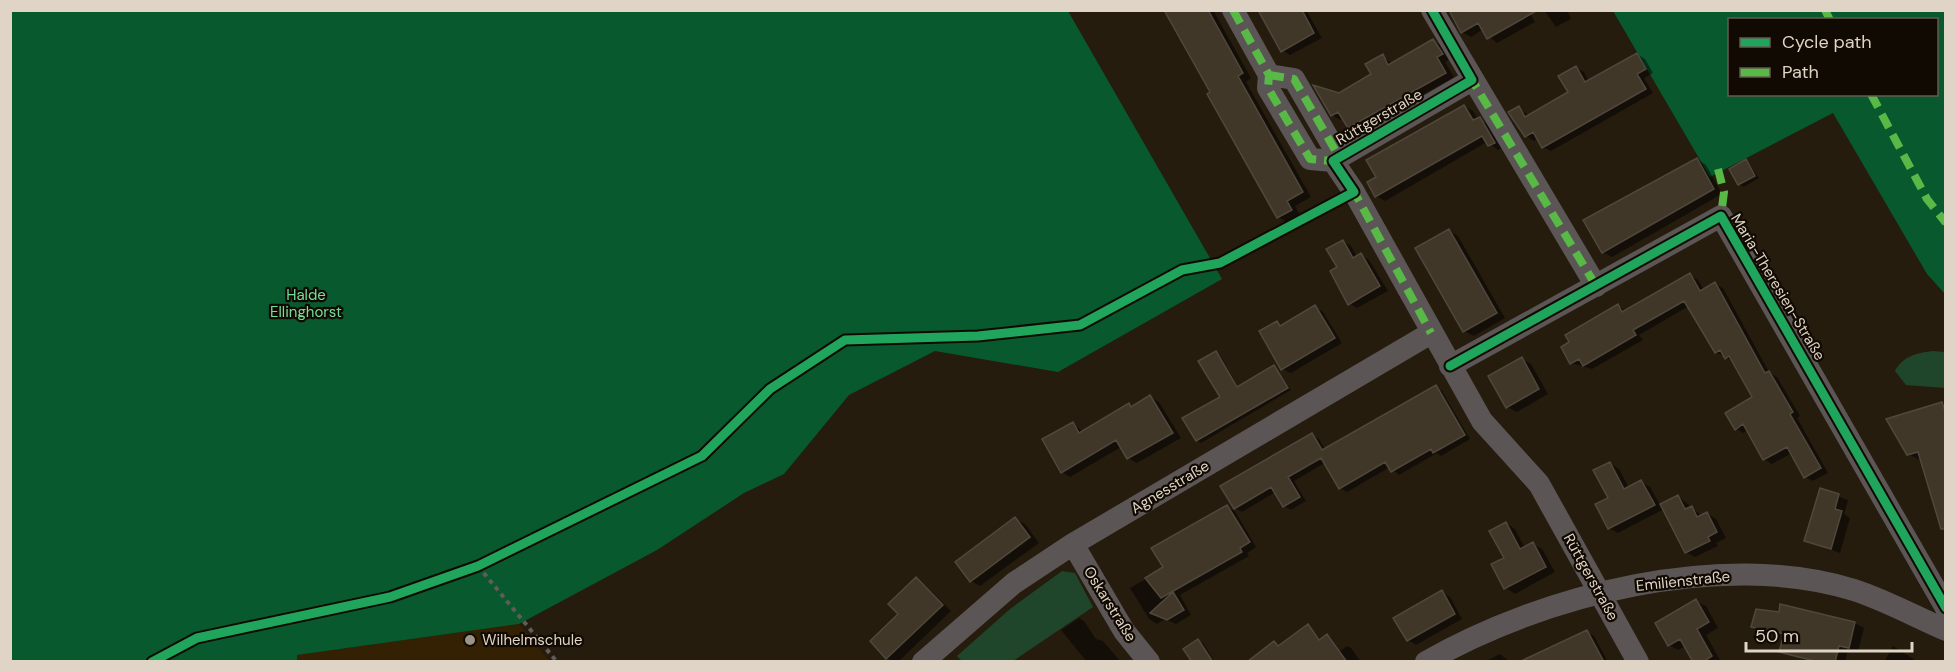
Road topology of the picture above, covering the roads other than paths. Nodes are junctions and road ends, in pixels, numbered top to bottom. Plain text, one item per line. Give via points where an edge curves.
1 (1233, 10) edge
2 (1432, 10) edge
3 (1472, 80) junction
4 (1333, 161) junction
5 (1596, 286) junction
6 (1431, 333) junction
7 (1450, 366) junction
8 (1073, 544) junction
9 (1600, 592) junction
10 (1946, 608) edge
11 (1946, 630) edge
12 (923, 662) edge
13 (1149, 662) edge
14 (1426, 662) edge
15 (1638, 662) edge

1 - 4 street, Rüttgerstraße via 1269,75 1268,88 1310,159
2 - 3 street
3 - 4 street, Rüttgerstraße
3 - 5 street
4 - 6 street, Rüttgerstraße
5 - 7 street, Maria-Theresien-Straße
5 - 10 street, Maria-Theresien-Straße via 1721,216
6 - 7 street, Rüttgerstraße
6 - 8 street, Agnesstraße
7 - 9 street, Rüttgerstraße via 1482,421 1539,484
8 - 12 street, Agnesstraße via 1014,583
8 - 13 street, Oskarstraße via 1124,631
9 - 11 street, Emilienstraße via 1673,579 1752,575 1803,579 1854,590
9 - 14 street, Emilienstraße via 1524,615 1460,642
9 - 15 street, Rüttgerstraße

